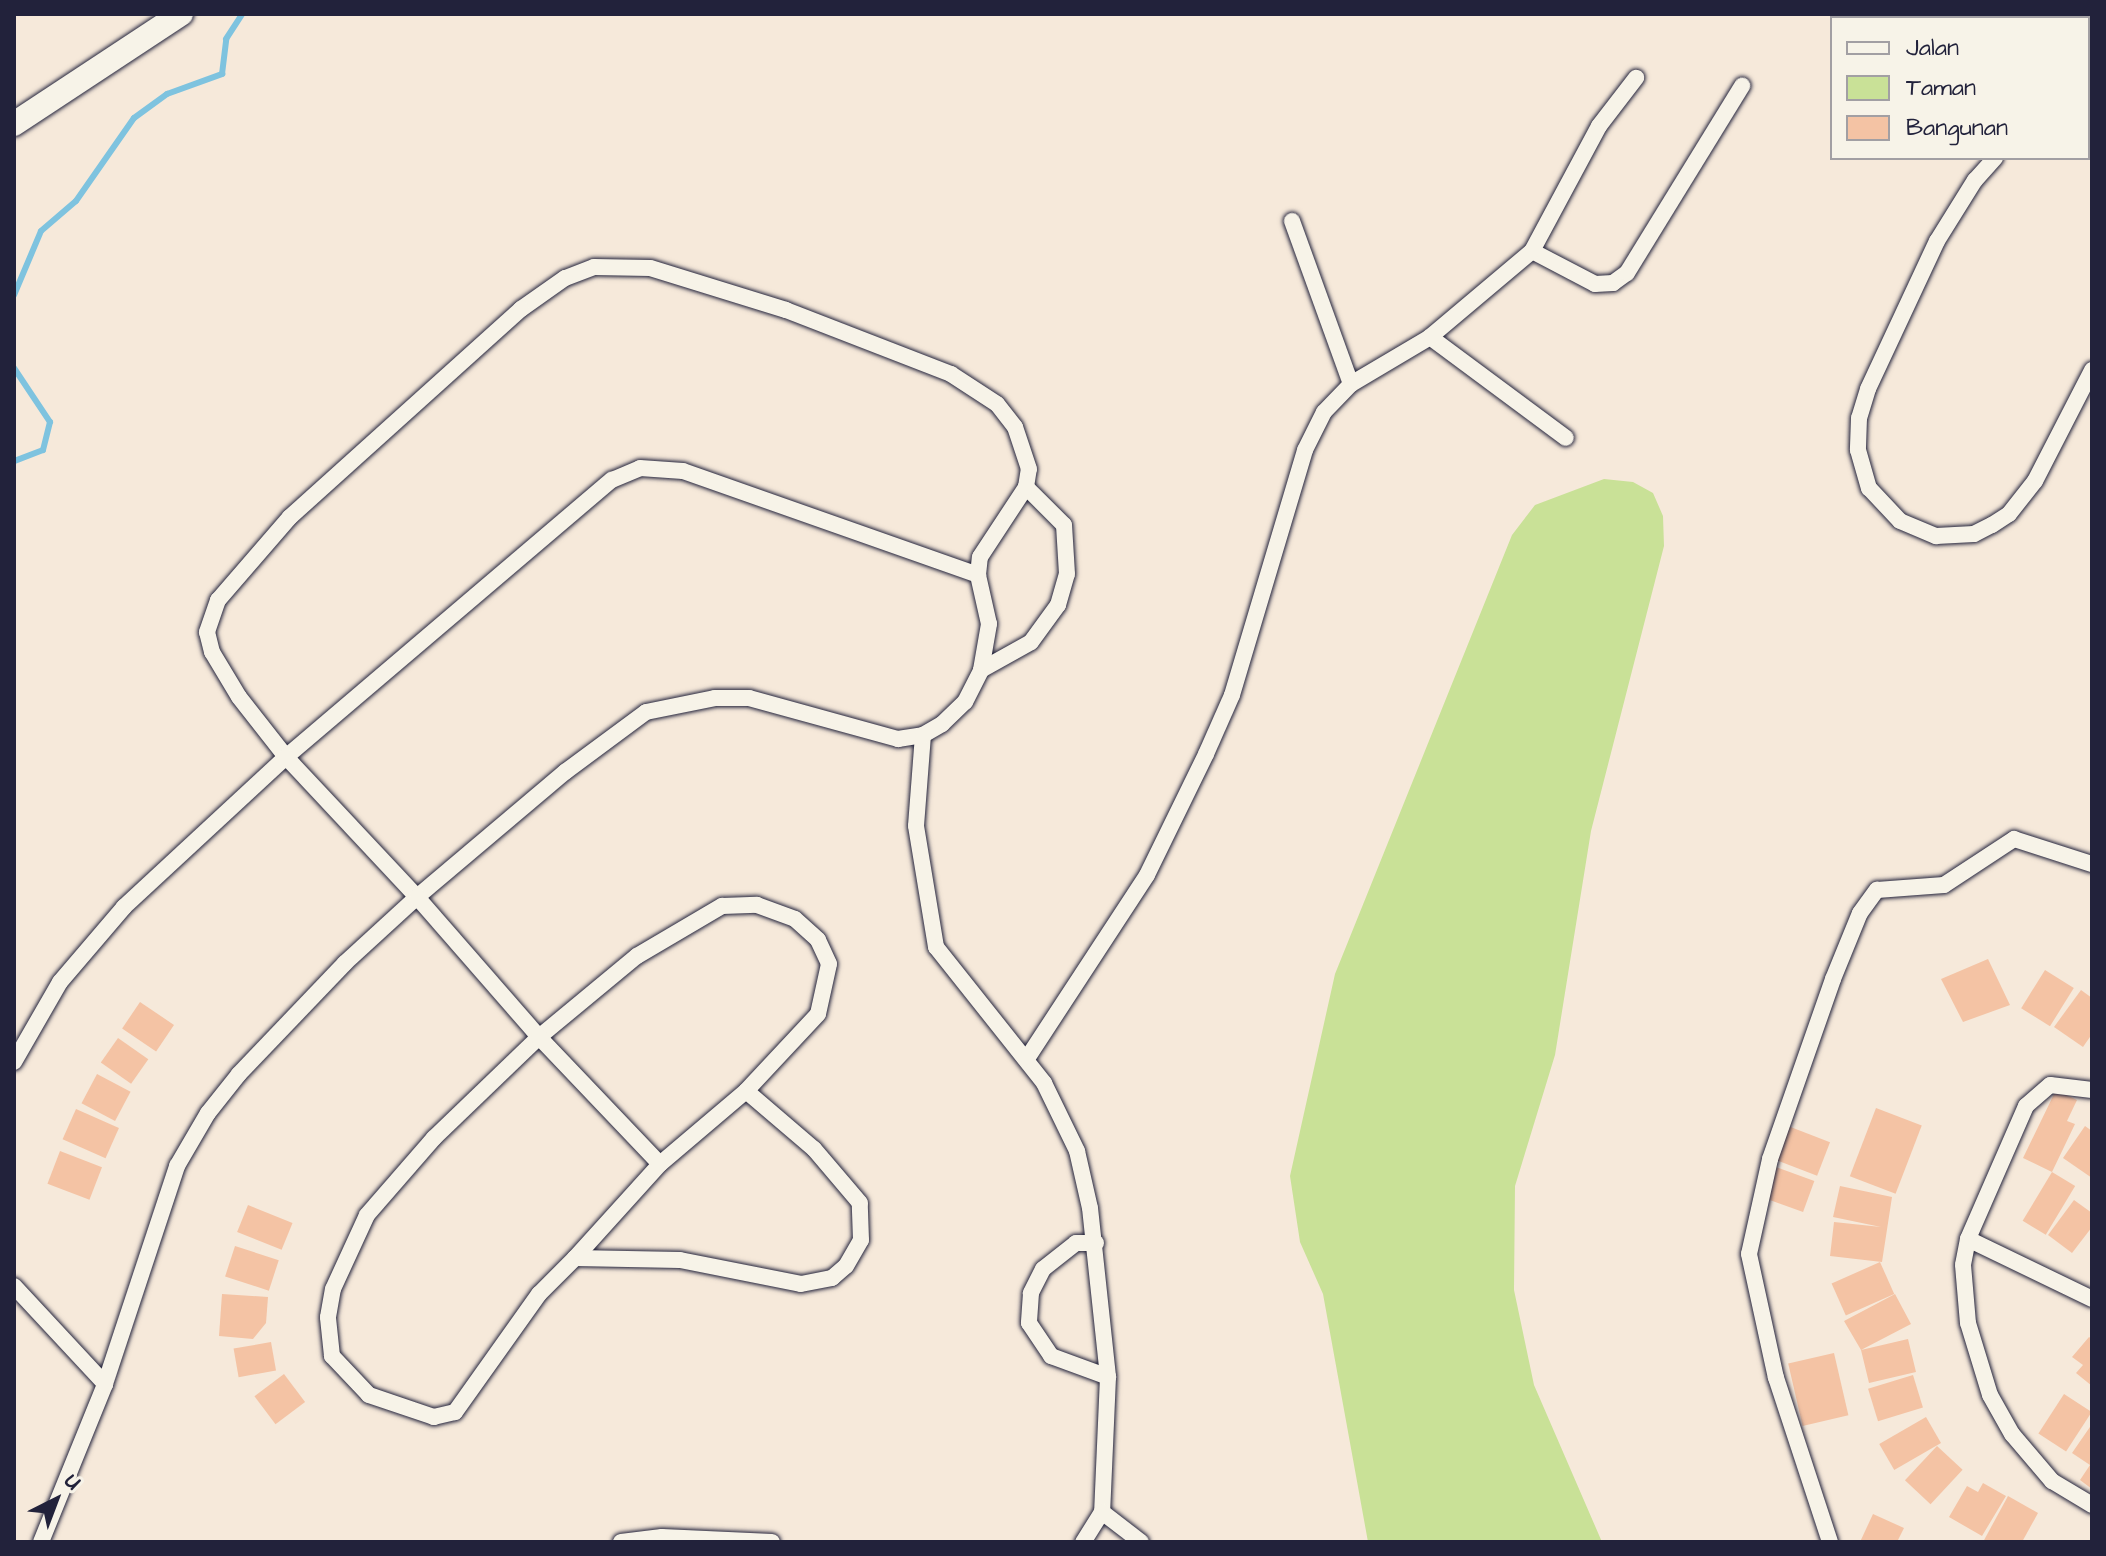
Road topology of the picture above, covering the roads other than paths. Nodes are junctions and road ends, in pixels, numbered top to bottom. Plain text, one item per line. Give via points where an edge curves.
1 (181, 14) edge
2 (1636, 78) dead end
3 (1742, 86) dead end
4 (14, 124) edge
5 (1994, 160) edge
6 (1292, 221) dead end
7 (1532, 251) junction
8 (1430, 337) junction
9 (2092, 370) edge
10 (1351, 384) junction
11 (1566, 438) dead end
12 (1026, 487) junction
13 (978, 575) junction
14 (981, 670) junction
15 (923, 735) junction
16 (286, 757) junction
17 (2092, 864) edge
18 (417, 897) junction
19 (539, 1037) junction
20 (1028, 1057) junction
21 (14, 1062) edge
22 (2092, 1090) edge
23 (746, 1091) junction
24 (660, 1164) junction
25 (1968, 1239) junction
26 (1096, 1243) junction
27 (575, 1258) junction
28 (14, 1286) edge
29 (2092, 1299) edge
30 (1108, 1377) junction
31 (105, 1384) junction
32 (2092, 1505) edge
33 (1102, 1512) junction
34 (41, 1542) edge
35 (621, 1542) edge
36 (772, 1542) edge
37 (1083, 1542) edge
38 (1141, 1542) edge
39 (1830, 1542) edge

1 - 4 main road
2 - 7 street via 1599,126
3 - 7 street via 1627,273 1613,283 1595,284
5 - 9 street via 1937,241 1868,389 1859,418 1858,450 1869,488 1900,521 1936,536 1974,534 1992,525 2009,514 2035,481
6 - 10 street
7 - 8 street
8 - 10 street
8 - 11 street
10 - 20 street via 1324,412 1305,450 1232,695 1173,822 1147,875
12 - 13 street via 989,540
12 - 14 street via 1064,525 1067,574 1058,605 1031,642
12 - 16 street via 1029,469 1015,427 997,404 951,374 846,331 689,278 617,266 578,272 521,309 290,517 250,559 208,617 212,652
13 - 14 street via 989,624 989,650
13 - 16 street via 683,471 640,468 612,480
14 - 15 street via 965,702
15 - 18 street via 898,739 749,698 673,704 646,712
15 - 20 street via 916,826 929,925 949,966
16 - 18 street
16 - 21 street via 154,878 87,948 60,982
17 - 39 street via 2014,839 1944,885 1877,890 1860,913 1833,979 1770,1159 1749,1254 1776,1378
18 - 19 street
18 - 31 street via 286,1022 208,1113 177,1166
19 - 23 street via 637,956 685,924 722,906 757,905 795,919 818,940 829,964 828,984 818,1014
19 - 24 street
19 - 27 street via 434,1138 367,1215 333,1289 328,1317 332,1356 369,1395 408,1412 434,1417 455,1412 531,1304
20 - 26 street via 1077,1151
22 - 25 street via 2067,1084 2037,1093 2015,1124
23 - 24 street
23 - 27 street via 814,1149 860,1203 861,1240 846,1266 817,1284 801,1284 680,1260
24 - 27 street
25 - 29 street
25 - 32 street via 1964,1297 1990,1395 2012,1434 2052,1481
26 - 30 street
26 - 30 street via 1076,1243 1043,1269 1031,1293 1029,1323 1051,1356
28 - 31 street
30 - 33 street
31 - 34 street
33 - 37 street
33 - 38 street
35 - 36 street via 662,1537

